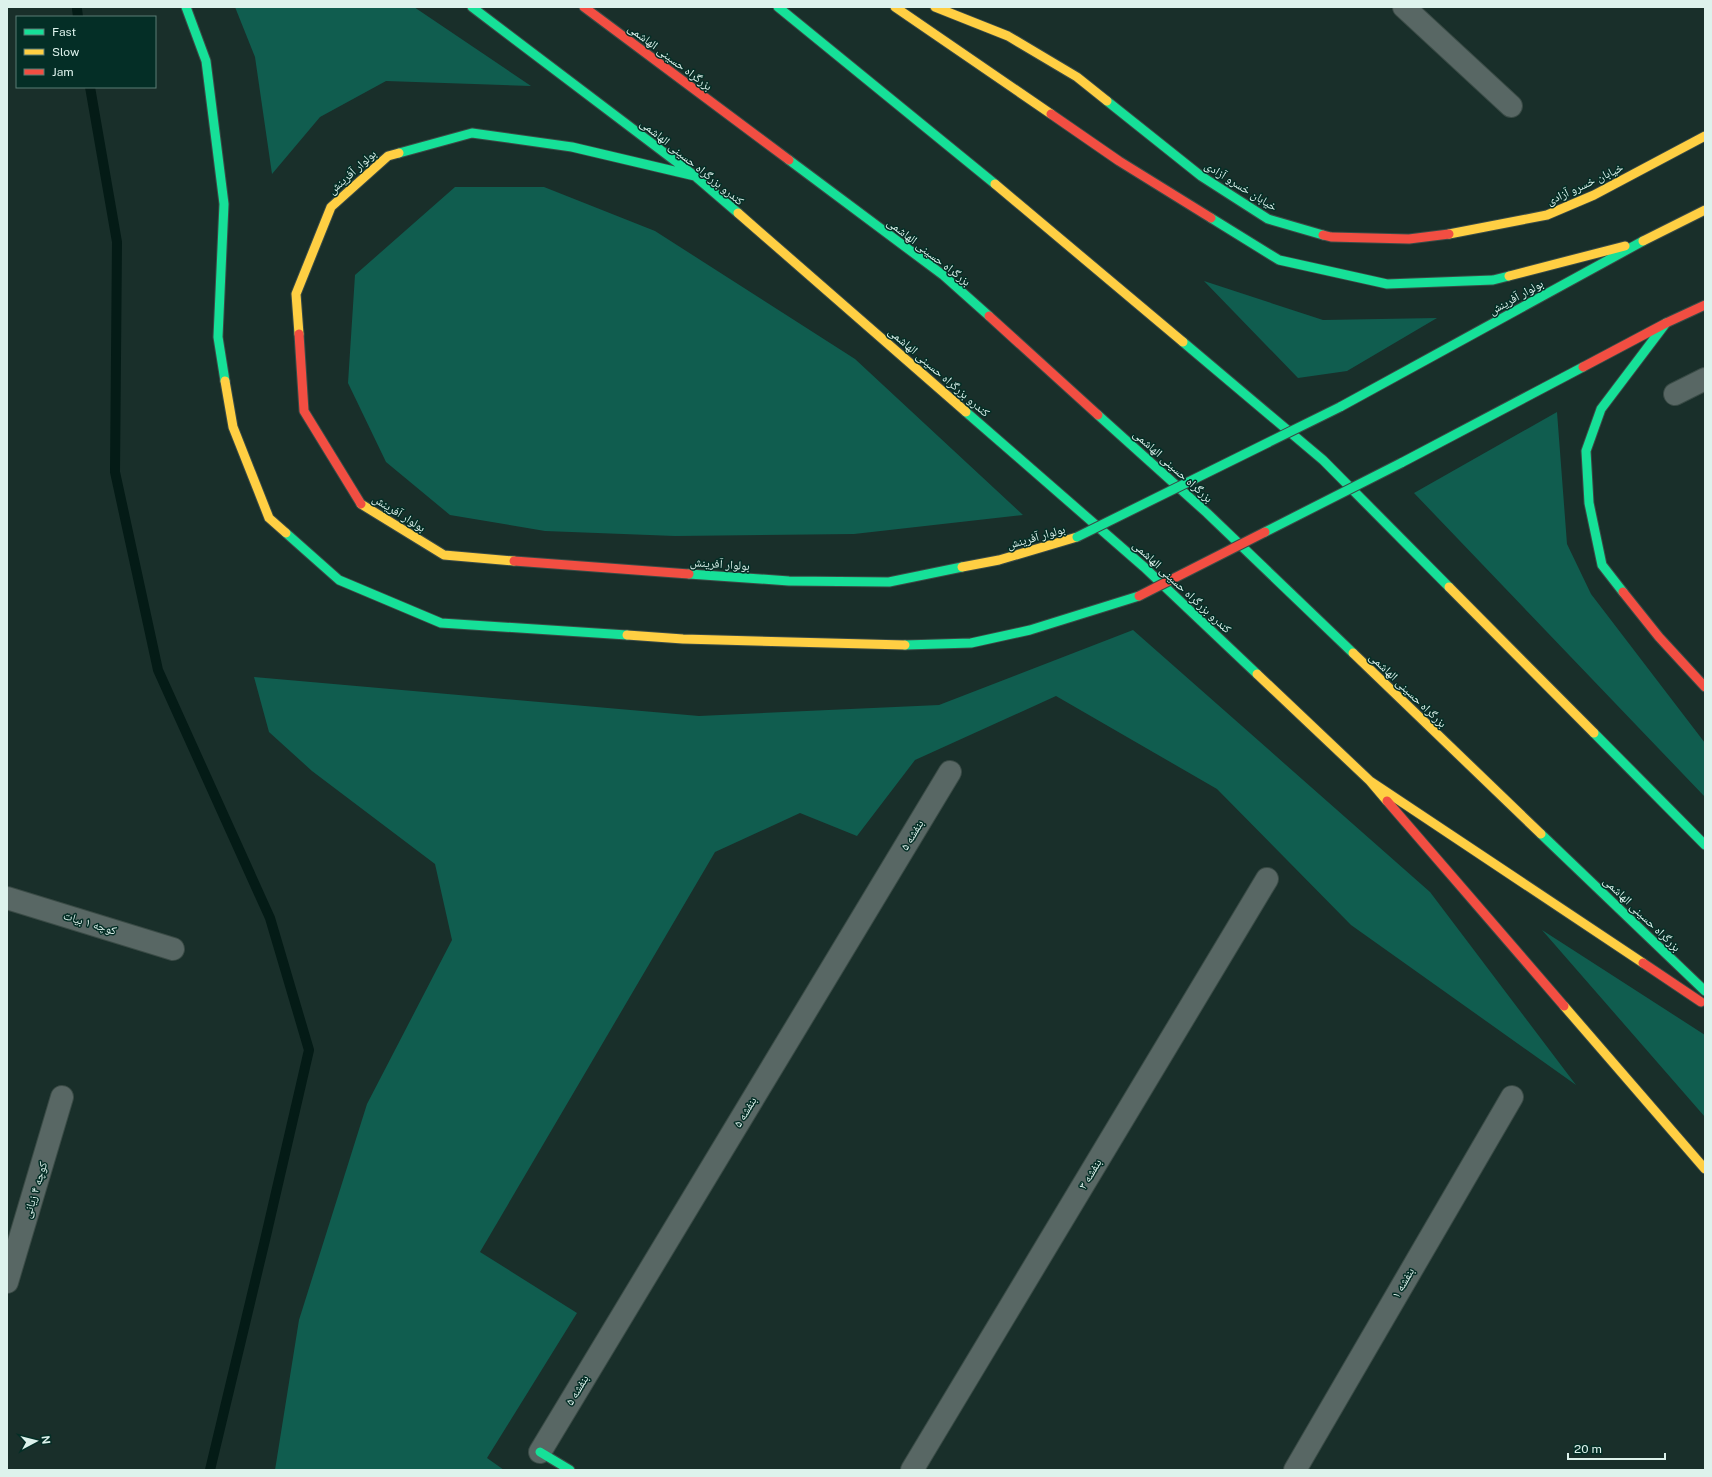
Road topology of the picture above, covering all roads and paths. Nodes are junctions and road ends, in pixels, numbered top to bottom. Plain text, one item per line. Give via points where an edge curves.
1 (186, 7) edge
2 (472, 7) edge
3 (584, 7) edge
4 (778, 7) edge
5 (896, 7) edge
6 (935, 7) edge
7 (1404, 7) edge
8 (1510, 106) dead end
9 (1705, 136) edge
10 (694, 176) junction
11 (1705, 210) edge
12 (1640, 242) junction
13 (1705, 305) edge
14 (1666, 323) junction
15 (1705, 379) edge
16 (1675, 394) dead end
17 (1705, 688) edge
18 (950, 772) dead end
19 (1370, 781) junction
20 (1705, 845) edge
21 (1267, 879) dead end
22 (7, 898) edge
23 (173, 949) dead end
24 (1705, 991) edge
25 (1705, 1004) edge
26 (62, 1097) dead end
27 (1512, 1097) dead end
28 (1705, 1169) edge
29 (7, 1282) edge
30 (540, 1452) joint
31 (570, 1470) edge
32 (912, 1470) edge
33 (1294, 1470) edge

1 - 14 main road, bridge via 206,61 224,204 218,337 233,427 269,518 339,580 441,623 683,640 888,646 971,643 1030,630 1139,596 1401,463
2 - 10 main road, کندرو بزرگراه حسینی الهاشمی
3 - 24 main road, بزرگراه حسینی الهاشمی via 944,276 1213,519
4 - 20 main road via 1026,209 1323,460
5 - 12 main road via 1119,161 1279,260 1387,284 1493,280
6 - 9 main road, خیابان خسرو آزادی via 1008,36 1077,77 1201,176 1268,219 1331,237 1409,239 1468,231 1547,215 1594,195
7 - 8 street
10 - 12 main road, بولوار آفرینش, bridge via 572,147 472,133 388,156 331,207 296,294 304,411 360,503 444,555 614,570 789,581 889,582 999,560 1077,537 1340,408
10 - 19 main road, کندرو بزرگراه حسینی الهاشمی via 1144,567
11 - 12 main road, بولوار آفرینش
13 - 14 main road
14 - 17 main road via 1601,410 1586,451 1588,503 1602,565 1659,637
15 - 16 street
18 - 30 street, بنفشه ۵
19 - 25 main road
19 - 28 main road
21 - 32 street, بنفشه ۳
22 - 23 street, کوچه ۱ بیات
26 - 29 street, کوچه ۴ زیانی
27 - 33 street, بنفشه ۱
30 - 31 main road

